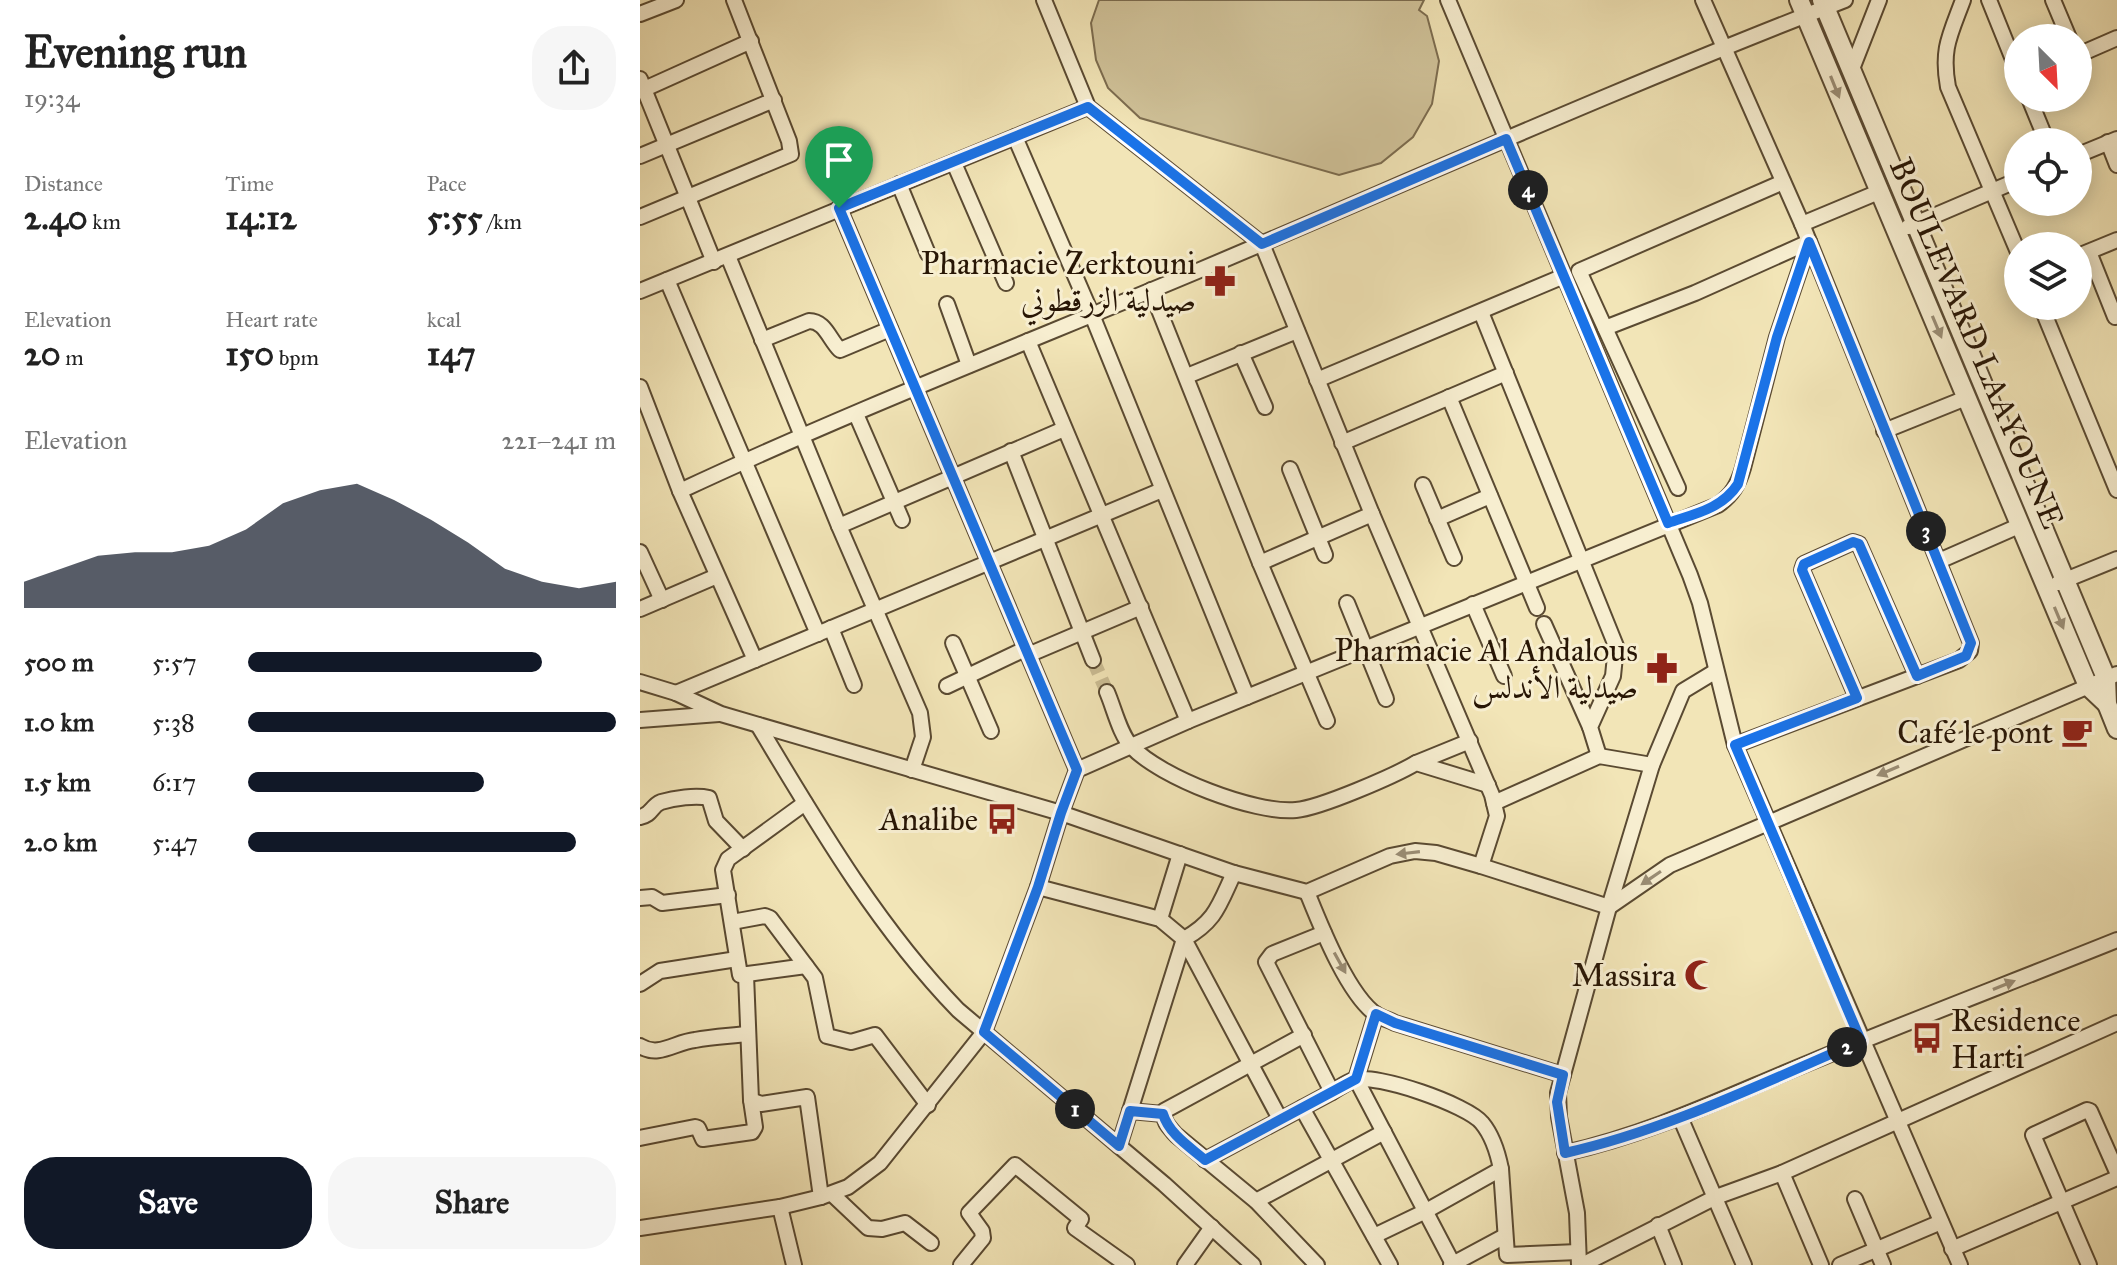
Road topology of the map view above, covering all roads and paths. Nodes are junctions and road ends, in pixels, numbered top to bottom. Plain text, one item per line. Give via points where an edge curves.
1 (676, 0) edge
2 (734, 0) edge
3 (1044, 0) edge
4 (1448, 0) edge
5 (1703, 0) edge
6 (1845, 0) edge
7 (1879, 0) edge
8 (1963, 0) edge
9 (1989, 0) edge
10 (2053, 0) edge
11 (1824, 4) edge
12 (1802, 8) edge
13 (640, 14) edge
14 (2063, 24) edge
15 (2004, 37) edge
16 (2117, 38) edge
17 (751, 41) junction
18 (1723, 47) junction
19 (2092, 49) edge
20 (1852, 69) junction
21 (641, 86) edge
22 (774, 100) junction
23 (1088, 107) junction
24 (1015, 137) junction
25 (1506, 139) junction
26 (2112, 140) edge
27 (667, 146) junction
28 (2092, 149) edge
29 (640, 156) edge
30 (954, 163) junction
31 (2117, 165) edge
32 (1783, 182) junction
33 (899, 184) junction
34 (2004, 186) edge
35 (1881, 191) junction
36 (1992, 191) junction
37 (688, 197) junction
38 (839, 208) junction
39 (640, 217) edge
40 (1916, 223) junction
41 (1802, 224) junction
42 (1897, 231) junction
43 (2009, 232) edge
44 (2117, 240) edge
45 (1809, 242) junction
46 (1262, 244) junction
47 (2092, 250) edge
48 (928, 254) dead end
49 (721, 259) junction
50 (2092, 272) edge
51 (1564, 276) junction
52 (667, 280) junction
53 (1006, 283) dead end
54 (1151, 290) junction
55 (640, 291) edge
56 (947, 304) dead end
57 (1481, 312) junction
58 (1092, 315) junction
59 (2115, 317) edge
60 (2047, 320) edge
61 (1605, 328) junction
62 (890, 329) junction
63 (1297, 331) junction
64 (762, 340) junction
65 (1028, 341) junction
66 (1241, 353) junction
67 (969, 365) junction
68 (1506, 373) junction
69 (1187, 376) junction
70 (1317, 380) junction
71 (915, 386) junction
72 (641, 389) edge
73 (1449, 397) junction
74 (1966, 398) junction
75 (1265, 407) dead end
76 (856, 414) junction
77 (1064, 429) junction
78 (1884, 431) junction
79 (802, 436) junction
80 (1342, 443) junction
81 (1011, 451) junction
82 (2111, 460) edge
83 (744, 461) junction
84 (1290, 469) dead end
85 (952, 477) junction
86 (1423, 485) dead end
87 (1678, 488) dead end
88 (1162, 490) junction
89 (2117, 490) edge
90 (680, 491) junction
91 (1490, 496) junction
92 (895, 503) junction
93 (1372, 514) junction
94 (1102, 515) junction
95 (1437, 519) junction
96 (902, 520) dead end
97 (1668, 523) junction
98 (2021, 525) junction
99 (839, 526) junction
100 (1317, 537) junction
101 (1046, 540) junction
102 (640, 552) edge
103 (1325, 555) dead end
104 (1454, 558) dead end
105 (2117, 559) edge
106 (1581, 560) junction
107 (1939, 561) junction
108 (988, 563) junction
109 (1260, 563) junction
110 (717, 576) junction
111 (2066, 579) junction
112 (1526, 582) junction
113 (2046, 588) junction
114 (662, 600) junction
115 (1347, 603) dead end
116 (1473, 604) junction
117 (1141, 607) junction
118 (1537, 608) dead end
119 (640, 609) edge
120 (876, 609) junction
121 (1544, 624) dead end
122 (1421, 627) junction
123 (824, 631) junction
124 (1081, 633) junction
125 (953, 643) dead end
126 (1367, 649) junction
127 (1027, 652) junction
128 (755, 660) junction
129 (1093, 660) tunnel mouth
130 (1716, 671) junction
131 (1308, 672) junction
132 (967, 676) junction
133 (1504, 676) dead end
134 (1917, 676) junction
135 (2112, 676) edge
136 (640, 682) edge
137 (854, 685) dead end
138 (947, 686) dead end
139 (2088, 686) junction
140 (1107, 692) tunnel mouth
141 (676, 693) junction
142 (1247, 697) junction
143 (1857, 698) junction
144 (1386, 699) dead end
145 (2107, 704) junction
146 (721, 714) junction
147 (640, 720) edge
148 (1188, 721) junction
149 (1327, 721) dead end
150 (758, 725) junction
151 (1590, 727) junction
152 (2117, 729) edge
153 (991, 731) dead end
154 (1470, 741) junction
155 (1130, 745) junction
156 (1735, 745) junction
157 (1599, 756) junction
158 (1416, 763) junction
159 (1652, 765) junction
160 (912, 770) junction
161 (1077, 770) junction
162 (1488, 785) junction
163 (805, 803) junction
164 (1494, 803) junction
165 (1061, 813) junction
166 (640, 817) edge
167 (1767, 823) junction
168 (743, 849) junction
169 (1180, 854) junction
170 (1481, 866) junction
171 (1234, 873) junction
172 (1038, 887) junction
173 (1307, 892) junction
174 (728, 895) junction
175 (640, 898) edge
176 (1609, 907) junction
177 (1160, 919) junction
178 (732, 922) junction
179 (1324, 933) junction
180 (1184, 939) junction
181 (2117, 940) edge
182 (737, 959) junction
183 (806, 966) junction
184 (746, 975) junction
185 (640, 984) edge
186 (1376, 1014) junction
187 (2117, 1023) edge
188 (984, 1032) junction
189 (747, 1034) junction
190 (1304, 1035) junction
191 (1861, 1041) junction
192 (640, 1046) edge
193 (1251, 1063) junction
194 (1563, 1075) junction
195 (1356, 1079) junction
196 (1332, 1092) junction
197 (751, 1100) junction
198 (928, 1105) junction
199 (1302, 1108) junction
200 (1130, 1111) junction
201 (1163, 1114) junction
202 (1680, 1117) junction
203 (1280, 1119) junction
204 (1897, 1122) junction
205 (1384, 1132) junction
206 (640, 1138) edge
207 (1119, 1146) junction
208 (1565, 1153) junction
209 (1205, 1160) junction
210 (1330, 1161) junction
211 (1501, 1169) junction
212 (1782, 1173) junction
213 (2117, 1175) edge
214 (827, 1196) junction
215 (1716, 1197) junction
216 (1855, 1199) dead end
217 (1256, 1201) junction
218 (2060, 1202) junction
219 (780, 1207) junction
220 (1426, 1211) junction
221 (1941, 1222) junction
222 (1658, 1225) junction
223 (1212, 1227) junction
224 (640, 1228) edge
225 (1374, 1236) junction
226 (1505, 1236) junction
227 (931, 1243) dead end
228 (1952, 1249) junction
229 (1876, 1250) junction
230 (1502, 1260) edge
231 (1580, 1261) edge
232 (969, 1262) edge
233 (1452, 1264) edge
234 (794, 1265) edge
235 (1127, 1265) edge
236 (1185, 1265) edge
237 (1253, 1265) edge
238 (1317, 1265) edge
239 (1390, 1265) edge
240 (1674, 1265) edge
241 (1744, 1265) edge
242 (1821, 1265) edge
243 (1840, 1265) edge
244 (1883, 1265) edge
245 (1960, 1265) edge
246 (2089, 1265) edge

1 - 13 street
2 - 17 street
3 - 23 street
4 - 25 street
5 - 18 street
6 - 11 street
7 - 20 street
8 - 36 street via 1945,46 1944,66
9 - 15 street
10 - 14 street
11 - 12 street
11 - 20 street, BOULEVARD LAAYOUNE
12 - 18 street
12 -> 35 street, BOULEVARD LAAYOUNE
16 - 19 street
17 - 21 street
17 - 22 street
18 - 25 street
18 - 32 street
20 - 40 street, BOULEVARD LAAYOUNE
21 - 27 street
22 - 27 street
22 - 37 street via 792,150 788,157
23 - 24 street
23 - 46 street
24 - 30 street
24 - 58 street
25 - 46 street
25 - 51 street
26 - 28 street
26 - 31 street
27 - 29 street
27 - 37 street
30 - 33 street
30 - 53 street
32 - 41 street
32 - 61 street via 1579,271
33 - 38 street
33 - 48 street
34 - 36 street
35 - 41 street
35 - 42 street, BOULEVARD LAAYOUNE
36 - 40 street
36 - 43 street
37 - 39 street
37 - 49 street
38 - 49 street
38 - 62 street
40 - 42 street
40 - 111 street, BOULEVARD LAAYOUNE
41 - 45 street
42 -> 74 street, BOULEVARD LAAYOUNE
44 - 47 street
45 - 61 street
45 - 78 street
45 - 97 street via 1738,484 1718,505
46 - 54 street
46 - 63 street
49 - 52 street
49 - 64 street
50 - 59 street
51 - 57 street
51 - 97 street
52 - 55 street
52 - 83 street
54 - 58 street
54 - 69 street
56 - 67 street
57 - 68 street
57 - 70 street
58 - 65 street
58 - 88 street
60 - 82 street
61 - 87 street
62 - 64 street via 840,350 816,321
62 - 71 street
63 - 66 street
63 - 70 street
64 - 79 street
65 - 67 street
65 - 77 street
66 - 69 street
66 - 75 street
67 - 71 street
68 - 73 street
68 - 106 street
69 - 109 street
70 - 80 street
71 - 76 street
71 - 85 street
72 - 90 street
73 - 80 street
73 - 91 street
74 - 78 street
74 - 98 street, BOULEVARD LAAYOUNE
76 - 79 street
76 - 92 street
77 - 81 street
77 - 94 street
78 - 107 street
79 - 83 street
79 - 99 street
80 - 93 street
81 - 85 street
81 - 101 street
82 - 89 street
83 - 90 street
83 - 123 street
84 - 100 street
85 - 92 street
85 - 108 street
86 - 95 street
88 - 94 street
88 - 142 street
90 - 110 street
91 - 95 street
91 - 112 street
92 - 96 street
92 - 99 street
93 - 100 street
93 - 122 street
94 - 101 street
94 - 117 street
95 - 104 street
97 - 106 street
97 - 130 street via 1700,603
98 - 107 street
98 - 113 street, BOULEVARD LAAYOUNE
99 - 120 street
100 - 103 street
100 - 109 street
101 - 108 street
101 - 124 street
102 - 114 street
105 - 111 street
106 - 112 street
106 - 151 street via 1616,646 1613,676
107 - 134 street via 1970,651
108 - 120 street
108 - 127 street
109 - 131 street
110 - 114 street
110 - 128 street
111 - 113 street
111 - 135 street, BOULEVARD LAAYOUNE
112 - 116 street
112 - 118 street
113 -> 139 street, BOULEVARD LAAYOUNE
114 - 119 street
115 - 126 street
116 - 122 street
116 - 133 street
117 - 124 street
117 - 148 street
120 - 123 street
120 - 160 street via 922,719 923,737
121 - 151 street
122 - 126 street
122 - 154 street
123 - 128 street
123 - 137 street
124 - 127 street
124 - 129 street
125 - 132 street
126 - 131 street
126 - 144 street
127 - 132 street
127 - 161 street
128 - 141 street
130 - 156 street
130 - 159 street via 1683,691
131 - 142 street
131 - 149 street
132 - 138 street
132 - 153 street
134 - 143 street
134 - 143 street via 1859,544 1853,542 1804,564 1802,570
135 - 139 street
135 - 145 street, BOULEVARD LAAYOUNE
136 - 141 street
139 - 145 street, BOULEVARD LAAYOUNE
139 -> 167 street
140 - 155 street
141 - 146 street
142 - 148 street
143 - 156 street
145 - 152 street, BOULEVARD LAAYOUNE
146 - 147 street
146 - 150 street
148 - 155 street
150 - 160 street
150 - 163 street
151 - 157 street
154 - 158 street
154 - 162 street
155 - 158 street via 1179,779 1274,810 1312,808
155 - 161 street
156 - 167 street
157 - 159 street
157 - 164 street
158 - 162 street
159 - 176 street
160 - 165 street
161 - 165 street
162 - 164 street
163 - 168 street
163 - 188 street via 901,946
164 - 170 street via 1495,829
165 - 169 street
165 - 172 street
166 - 168 street via 661,802 709,798 716,821
167 -> 176 street via 1670,865
167 - 191 street
168 - 174 street via 724,865
169 - 171 street
169 - 177 street
170 -> 173 street via 1436,853 1408,852
170 - 176 street
171 - 173 street
171 - 180 street via 1213,917
172 - 177 street
172 - 188 street
173 - 179 street
174 - 175 street via 662,903
174 - 178 street
176 - 194 street
177 - 180 street
178 - 182 street
178 - 183 street via 768,917
179 -> 186 street via 1354,989
179 - 190 street via 1272,954 1266,962
180 - 193 street
180 - 200 street
191 -> 181 street
182 - 184 street via 740,975
182 - 185 street via 660,971
183 - 184 street
183 - 198 street via 817,982 827,1036 851,1042 875,1035
184 - 189 street
186 - 194 street
186 - 195 street
187 - 204 street
188 - 198 street
188 - 207 street
189 - 192 street via 685,1041 671,1049 649,1051
189 - 197 street
190 - 193 street
190 - 196 street
191 - 202 street
191 - 204 street
193 - 201 street
193 - 203 street
194 - 208 street via 1557,1102
195 - 196 street
195 - 205 street
195 - 211 street via 1419,1091 1479,1119
196 - 199 street
197 - 206 street via 752,1132 703,1139 695,1127
197 - 214 street via 761,1104 807,1097
198 - 214 street via 880,1163
199 - 203 street
199 - 210 street
200 - 201 street
200 - 207 street
201 - 209 street via 1176,1135
202 - 208 street
202 - 215 street
203 - 209 street
204 - 212 street
204 - 221 street
205 - 210 street
205 - 220 street
207 - 223 street
208 - 231 street
209 - 217 street
210 - 217 street
210 - 225 street
211 - 220 street
211 - 226 street
212 - 215 street
212 - 242 street
213 - 218 street
213 - 218 street via 2090,1111 2035,1132
214 - 219 street
214 - 227 street via 868,1228 905,1223
215 - 222 street
215 - 241 street
216 - 229 street
217 - 238 street
218 - 228 street
218 - 246 street
219 - 224 street
219 - 234 street
220 - 225 street
220 - 233 street
221 - 228 street
221 - 229 street
222 - 231 street
222 - 240 street
223 - 236 street
223 - 237 street
225 - 239 street
226 - 230 street
226 - 233 street
228 - 245 street
229 - 243 street
229 - 244 street
230 - 231 street
232 - 235 street via 983,1238 969,1213 1015,1165 1081,1219 1075,1228

